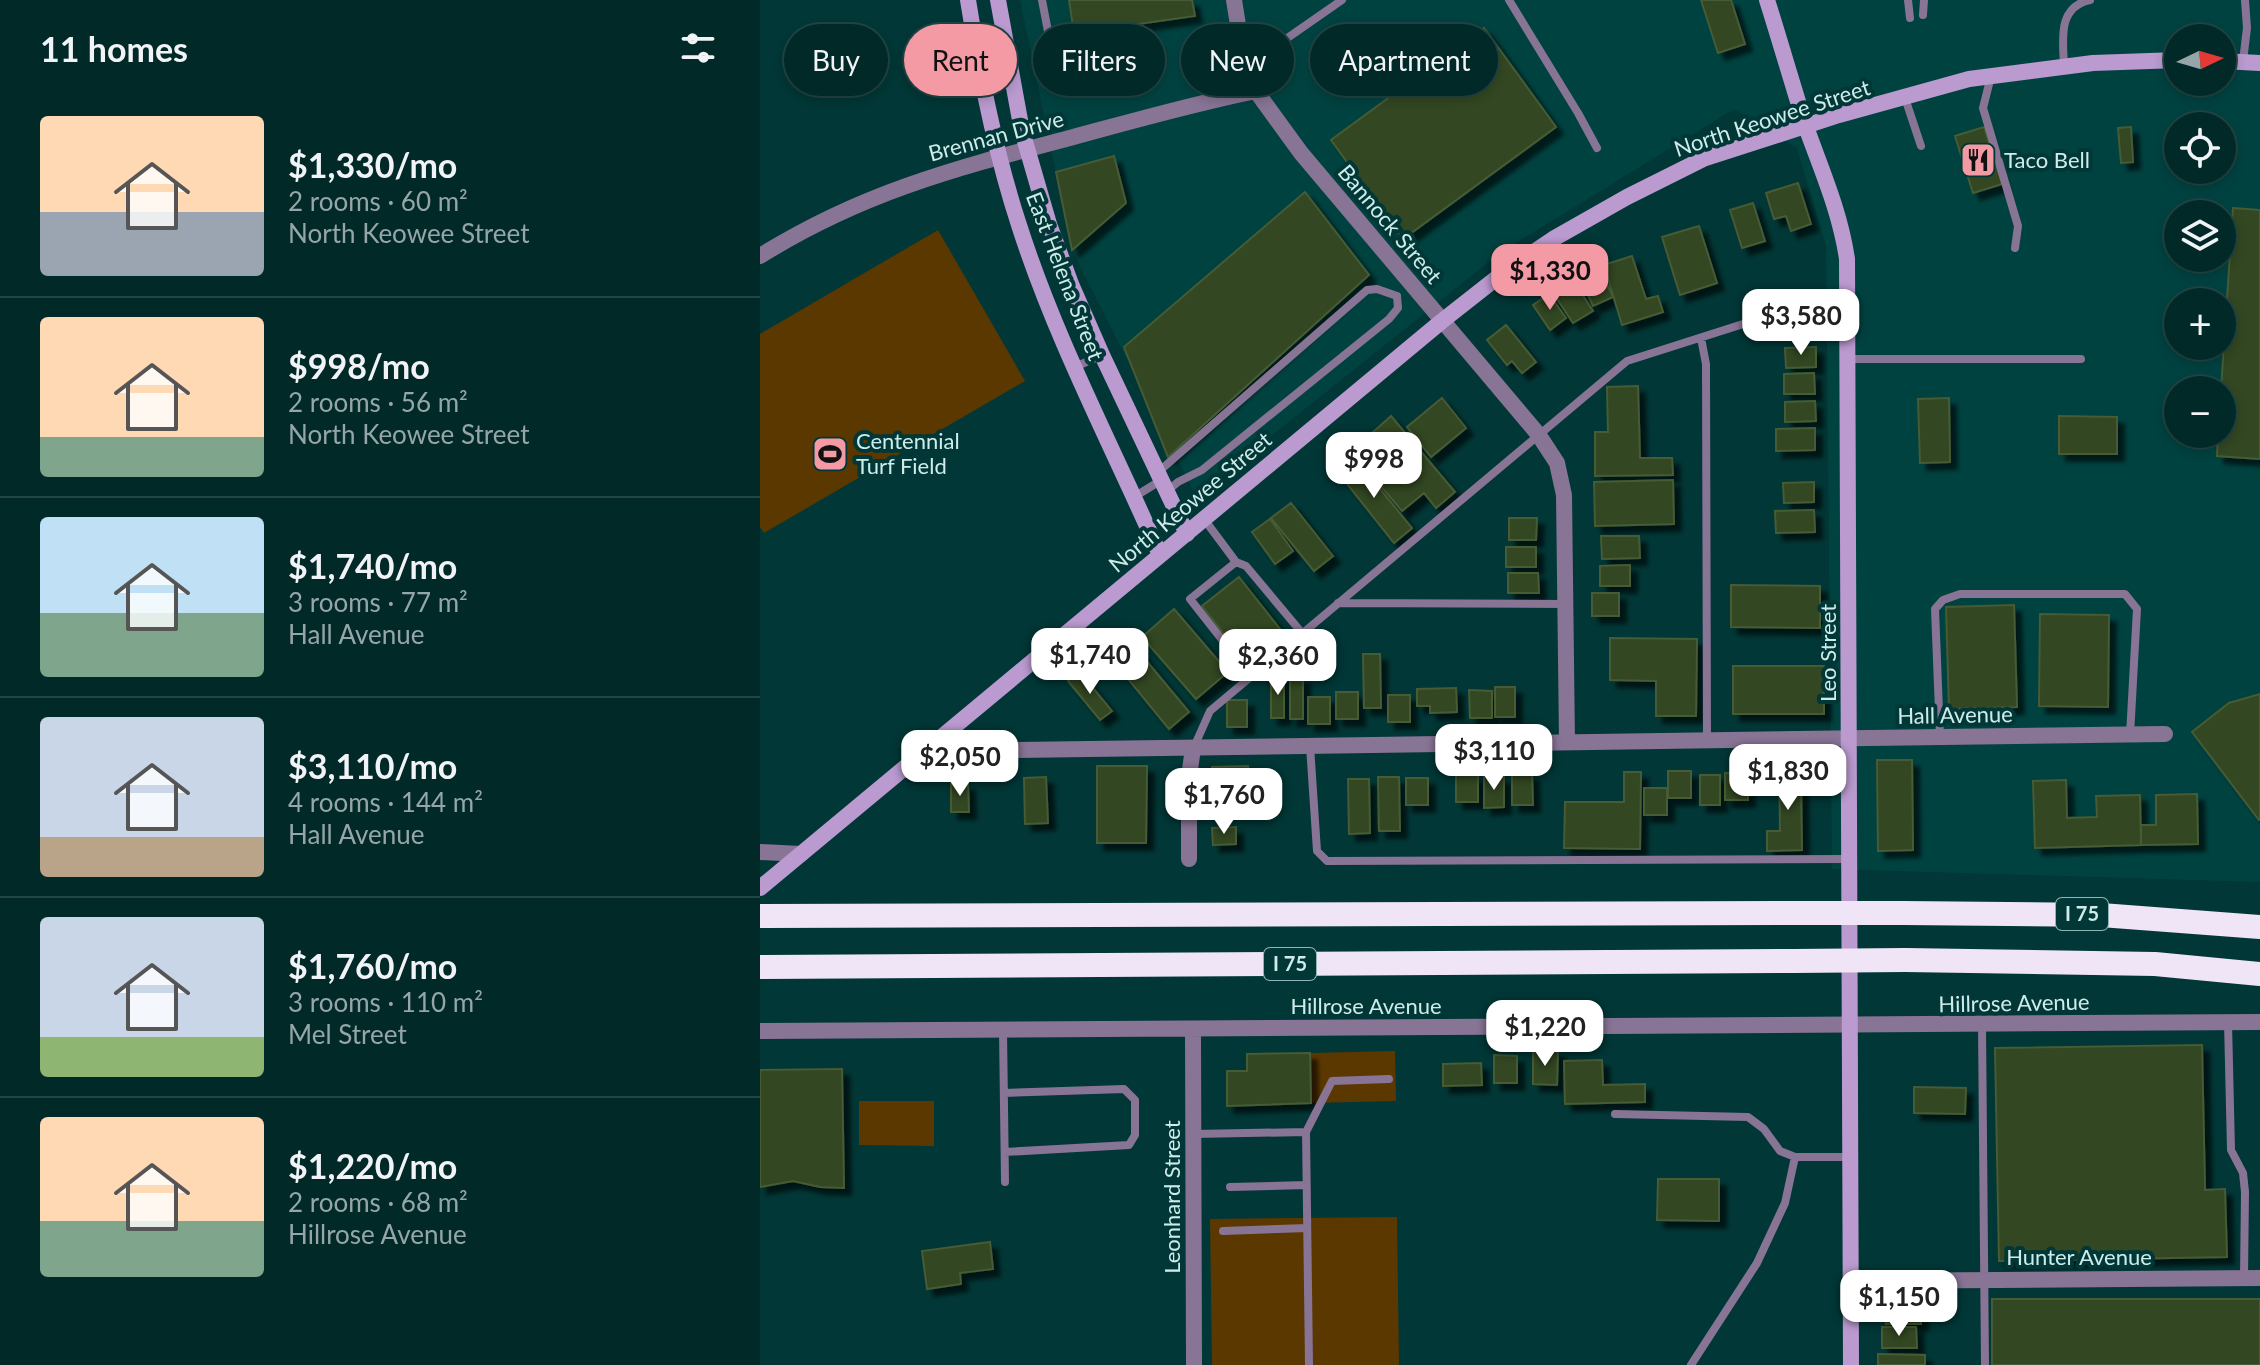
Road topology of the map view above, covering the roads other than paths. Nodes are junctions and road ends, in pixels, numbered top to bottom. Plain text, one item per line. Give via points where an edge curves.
1 (968, 0) edge
2 (998, 0) edge
3 (1042, 0) edge
4 (1234, 0) edge
5 (1342, 0) edge
6 (1509, 0) edge
7 (1767, 0) edge
8 (1908, 0) edge
9 (1924, 0) edge
10 (2090, 0) edge
11 (2245, 0) edge
12 (1923, 15) dead end
13 (1910, 18) dead end
14 (1047, 24) edge
15 (1239, 24) edge
16 (1294, 33) edge
17 (2164, 61) edge
18 (2236, 62) edge
19 (2243, 62) junction
20 (2260, 63) edge
21 (2064, 66) junction
22 (1991, 76) junction
23 (1237, 96) edge
24 (1260, 96) edge
25 (1905, 98) junction
26 (1806, 125) junction
27 (1921, 146) dead end
28 (1597, 148) dead end
29 (1027, 150) junction
30 (999, 156) junction
31 (2015, 248) dead end
32 (760, 256) edge
33 (1413, 285) junction
34 (1397, 296) junction
35 (1847, 298) junction
36 (1442, 321) junction
37 (1701, 338) junction
38 (1102, 355) junction
39 (1848, 359) junction
40 (2081, 359) dead end
41 (1075, 367) junction
42 (1538, 434) junction
43 (1161, 482) junction
44 (1134, 497) junction
45 (1204, 519) junction
46 (1187, 534) junction
47 (1160, 555) junction
48 (1236, 562) junction
49 (1338, 603) junction
50 (1565, 604) junction
51 (1302, 633) junction
52 (1231, 651) dead end
53 (2165, 734) dead end
54 (2130, 735) junction
55 (1940, 737) junction
56 (1848, 738) junction
57 (1707, 740) junction
58 (1567, 742) junction
59 (1310, 746) junction
60 (930, 747) junction
61 (1193, 748) junction
62 (760, 852) edge
63 (801, 854) junction
64 (1189, 859) dead end
65 (1850, 859) junction
66 (760, 888) edge
67 (760, 916) edge
68 (2260, 927) edge
69 (760, 967) edge
70 (2260, 974) edge
71 (2228, 1022) junction
72 (2260, 1022) edge
73 (1982, 1025) junction
74 (1851, 1026) junction
75 (1193, 1029) junction
76 (1003, 1030) junction
77 (760, 1031) edge
78 (1389, 1079) dead end
79 (1004, 1093) junction
80 (1615, 1114) dead end
81 (1306, 1132) junction
82 (1194, 1134) junction
83 (1005, 1152) junction
84 (1795, 1157) junction
85 (1851, 1157) junction
86 (1005, 1182) dead end
87 (1306, 1185) junction
88 (1230, 1187) dead end
89 (1307, 1228) junction
90 (1223, 1231) dead end
91 (2252, 1278) edge
92 (1982, 1280) junction
93 (1851, 1281) junction
94 (1194, 1365) edge
95 (1309, 1365) edge
96 (1691, 1365) edge
97 (1851, 1365) edge
98 (1985, 1365) edge

1 - 30 street, East Helena Street
2 - 29 street, East Helena Street
3 - 14 lane
4 - 15 street, Bannock Street
5 - 16 lane
6 - 28 lane
7 - 26 street, Leo Street
8 - 13 lane
9 - 12 lane
10 - 21 lane via 2072,7 2064,20
11 - 19 lane
17 - 21 street, North Keowee Street
18 - 19 street
19 - 20 street
21 - 22 street, North Keowee Street
22 - 25 street, North Keowee Street
22 - 31 lane via 1983,108 2018,226
23 - 29 street, Brennan Drive
24 - 33 street, Bannock Street
25 - 26 street, North Keowee Street
25 - 27 lane
26 - 35 street, Leo Street via 1844,238
26 - 36 street, North Keowee Street via 1703,159 1592,216 1503,273
29 - 30 street, Brennan Drive
29 - 38 street, East Helena Street via 1054,239
30 - 32 street, Brennan Drive via 840,211
30 - 41 street, East Helena Street via 1044,295
33 - 34 lane
33 - 36 street, Bannock Street
34 - 43 lane via 1398,308 1389,319 1212,463 1189,478
34 - 43 lane via 1367,290
35 - 37 lane via 1803,305
35 - 39 street, Leo Street
36 - 42 street, Bannock Street
36 - 45 street, North Keowee Street
37 - 42 lane via 1627,361
37 - 57 lane via 1706,364
38 - 41 lane
38 - 43 street, East Helena Street
39 - 40 lane
39 - 56 street, Leo Street
41 - 44 street, East Helena Street
42 - 49 lane
42 - 50 street, Bannock Street via 1562,477
43 - 44 lane
43 - 46 street, East Helena Street
44 - 47 street, East Helena Street
45 - 46 street, North Keowee Street
45 - 48 lane
46 - 47 street, North Keowee Street
47 - 60 street, North Keowee Street
48 - 51 lane via 1246,566
48 - 52 lane via 1190,599
49 - 50 lane
49 - 51 lane
50 - 58 street, Bannock Street
51 - 61 lane via 1210,711
53 - 54 street, Hall Avenue
54 - 55 street, Hall Avenue
54 - 55 lane via 2137,609 2125,594 1960,594 1935,609
55 - 56 street, Hall Avenue
56 - 57 street, Hall Avenue
56 - 65 street, Leo Street
57 - 58 street, Hall Avenue
58 - 59 street, Hall Avenue
59 - 61 street, Hall Avenue
59 - 65 lane via 1317,851 1327,861
60 - 61 street, Hall Avenue
60 - 63 street, North Keowee Street
61 - 64 street
62 - 63 street
63 - 66 street, North Keowee Street
65 - 74 street, Leo Street
67 - 68 highway, I 75, bridge via 1903,913 2101,915
69 - 70 highway, I 75, bridge via 1905,960 2155,964
71 - 72 street, Hillrose Avenue
71 - 73 street, Hillrose Avenue
71 - 91 lane via 2231,1150 2243,1173
73 - 74 street, Hillrose Avenue
73 - 92 lane
74 - 75 street, Hillrose Avenue
74 - 85 street, Leo Street
75 - 76 street, Hillrose Avenue
75 - 82 street, Leonhard Street
76 - 77 street, Hillrose Avenue
76 - 79 lane
78 - 81 lane via 1332,1081
79 - 83 lane
79 - 83 lane via 1124,1089 1135,1100 1135,1135 1129,1145
80 - 84 lane via 1748,1117 1780,1151
81 - 82 lane
81 - 87 lane
82 - 94 street, Leonhard Street
83 - 86 lane
84 - 85 lane
84 - 96 lane via 1785,1203 1757,1263
85 - 93 street, Leo Street
87 - 88 lane
87 - 89 lane
89 - 90 lane
89 - 95 lane
91 - 92 street, Hunter Avenue
92 - 93 street, Hunter Avenue
92 - 98 lane
93 - 97 street, Leo Street

